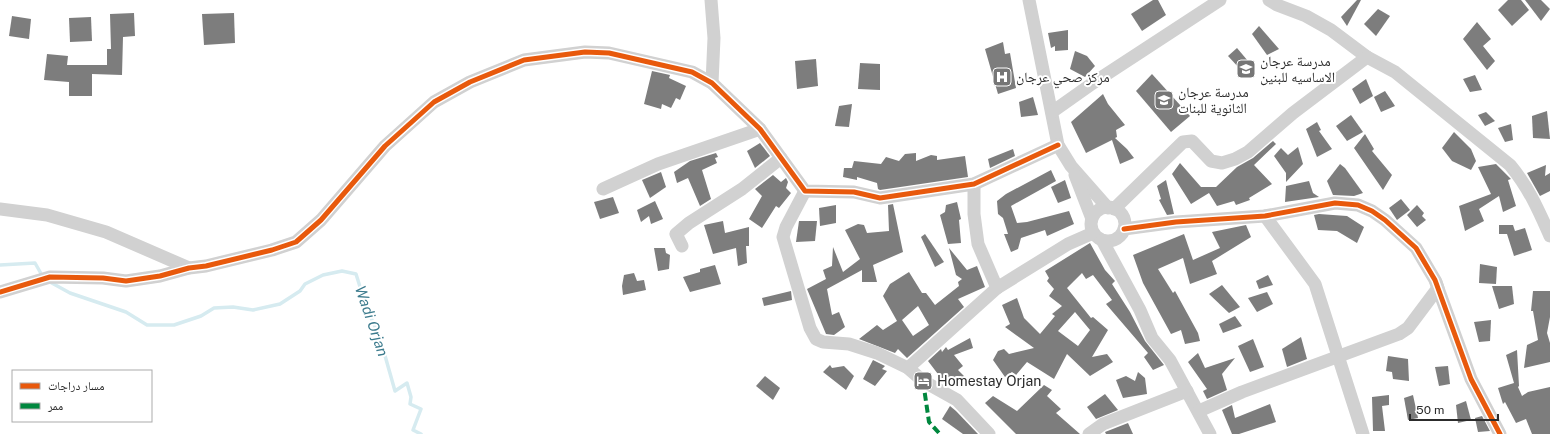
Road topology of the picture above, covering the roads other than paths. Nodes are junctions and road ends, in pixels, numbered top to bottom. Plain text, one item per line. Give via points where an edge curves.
1 (711, 0) edge
2 (1028, 0) edge
3 (1220, 0) edge
4 (1269, 0) edge
5 (1367, 57) junction
6 (712, 83) junction
7 (1052, 112) junction
8 (760, 129) junction
9 (1058, 145) junction
10 (781, 158) junction
11 (1071, 166) junction
12 (974, 184) junction
13 (603, 189) dead end
14 (805, 191) junction
15 (0, 208) edge
16 (1111, 208) junction
17 (1265, 216) junction
18 (1092, 219) junction
19 (1124, 230) junction
20 (1098, 236) junction
21 (1550, 236) edge
22 (682, 246) dead end
23 (189, 268) junction
24 (1435, 280) junction
25 (997, 288) junction
26 (0, 292) edge
27 (1339, 356) junction
28 (908, 368) junction
29 (1187, 391) junction
30 (1199, 411) junction
31 (989, 434) edge
32 (1089, 434) edge
33 (1210, 434) edge
34 (1363, 434) edge
35 (1500, 434) edge

1 - 6 street via 714,38
2 - 7 street
3 - 7 street
4 - 5 street via 1306,16
5 - 16 street via 1248,152 1222,163 1211,161 1192,141 1183,142
5 - 21 street via 1395,72 1510,165 1534,197
6 - 8 street
6 - 23 street via 692,72 609,53 585,52 524,60 470,82 434,102 385,146 321,220 296,242 272,250
7 - 9 street
8 - 10 street
8 - 13 street via 658,164
9 - 11 street
9 - 12 street
10 - 14 street
10 - 22 street via 742,189 676,234
11 - 16 street
11 - 18 street
12 - 14 street via 880,198 854,192
12 - 25 street via 978,244
14 - 28 street via 783,237 810,328 816,339 849,344
15 - 23 street via 47,215 106,232
16 - 18 street via 1101,209
16 - 19 street via 1123,217
17 - 19 street via 1176,222
17 - 24 street via 1335,203 1358,205 1385,220 1416,248
17 - 27 street via 1315,284
18 - 20 street
19 - 20 street via 1113,241
20 - 25 street via 1068,244
20 - 29 street via 1140,310 1152,338 1170,360
23 - 26 street via 126,281 50,277
24 - 27 street via 1438,288 1408,328 1399,334
24 - 35 street via 1470,379
25 - 28 street
27 - 30 street
27 - 34 street
28 - 31 street via 923,381 957,400
29 - 30 street
29 - 32 street via 1103,424
30 - 33 street

